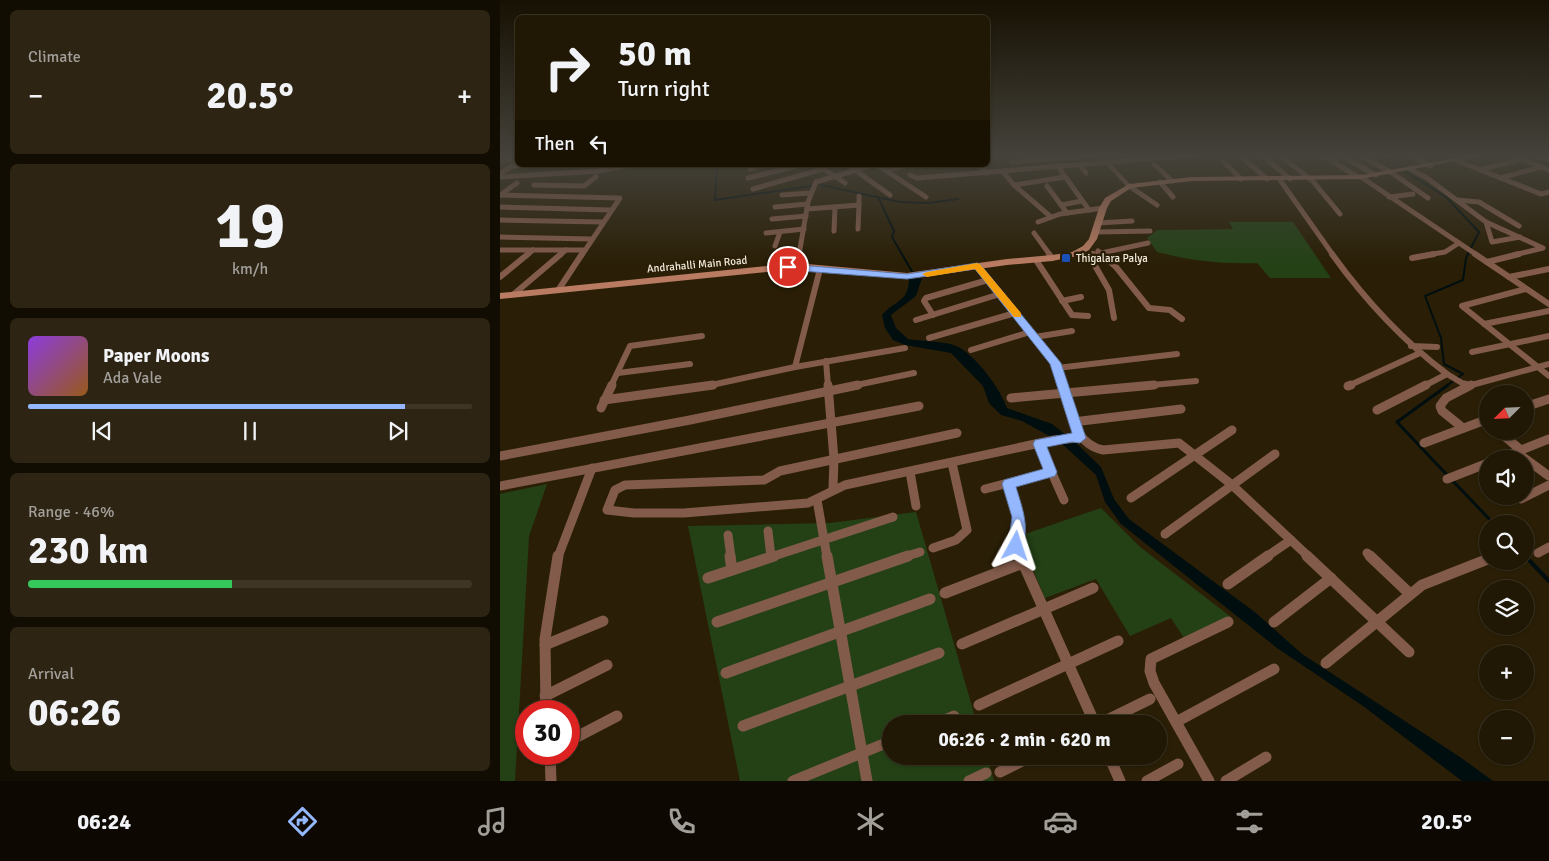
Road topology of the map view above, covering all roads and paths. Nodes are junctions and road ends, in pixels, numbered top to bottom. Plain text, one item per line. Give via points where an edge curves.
1 (525, 191) edge
2 (885, 191) edge
3 (918, 191) edge
4 (1021, 191) edge
5 (1052, 191) edge
6 (1075, 191) edge
7 (1118, 191) edge
8 (1137, 191) edge
9 (1168, 191) edge
10 (1288, 191) edge
11 (1321, 191) edge
12 (1382, 191) edge
13 (1419, 191) edge
14 (1445, 191) edge
15 (1534, 191) edge
16 (1549, 192) edge
17 (810, 193) joint
18 (1413, 194) dead end
19 (1541, 194) junction
20 (500, 195) edge
21 (520, 195) junction
22 (890, 195) dead end
23 (782, 196) dead end
24 (859, 196) dead end
25 (1389, 196) junction
26 (926, 197) dead end
27 (1173, 197) dead end
28 (1428, 198) dead end
29 (1529, 198) dead end
30 (1457, 200) junction
31 (1082, 201) junction
32 (859, 205) junction
33 (1061, 205) junction
34 (1157, 205) dead end
35 (775, 206) dead end
36 (500, 207) edge
37 (807, 207) junction
38 (835, 207) junction
39 (1103, 208) junction
40 (610, 210) junction
41 (1089, 210) junction
42 (1067, 213) junction
43 (1340, 214) dead end
44 (806, 216) junction
45 (1051, 217) junction
46 (772, 219) dead end
47 (500, 220) edge
48 (1132, 221) dead end
49 (603, 222) junction
50 (1038, 222) dead end
51 (1486, 222) junction
52 (1098, 223) junction
53 (1519, 226) dead end
54 (858, 228) dead end
55 (804, 230) junction
56 (834, 231) dead end
57 (1150, 231) dead end
58 (780, 232) junction
59 (1095, 232) junction
60 (766, 233) dead end
61 (1034, 233) dead end
62 (500, 237) edge
63 (1520, 237) junction
64 (592, 239) junction
65 (1148, 243) dead end
66 (1459, 243) junction
67 (775, 246) dead end
68 (1086, 248) junction
69 (500, 250) edge
70 (533, 250) junction
71 (566, 250) junction
72 (585, 250) junction
73 (1101, 252) junction
74 (1052, 258) junction
75 (1412, 258) dead end
76 (1036, 260) junction
77 (1487, 262) junction
78 (796, 266) junction
79 (977, 266) junction
80 (820, 269) junction
81 (1549, 269) edge
82 (1509, 277) junction
83 (500, 278) edge
84 (988, 280) junction
85 (559, 289) junction
86 (1526, 289) junction
87 (514, 294) junction
88 (1000, 294) junction
89 (500, 296) edge
90 (1081, 298) dead end
91 (1062, 301) junction
92 (1549, 304) edge
93 (1549, 310) edge
94 (1015, 313) junction
95 (933, 315) junction
96 (1088, 316) dead end
97 (1114, 318) dead end
98 (1182, 319) dead end
99 (916, 320) dead end
100 (1484, 324) junction
101 (1072, 331) dead end
102 (1032, 335) junction
103 (702, 336) dead end
104 (1549, 336) edge
105 (929, 338) dead end
106 (1510, 345) junction
107 (1411, 346) junction
108 (1437, 347) dead end
109 (906, 348) dead end
110 (971, 350) dead end
111 (1472, 352) dead end
112 (1420, 353) junction
113 (1177, 354) dead end
114 (826, 361) junction
115 (690, 364) dead end
116 (1549, 364) edge
117 (795, 367) junction
118 (1538, 367) junction
119 (1057, 368) junction
120 (618, 373) junction
121 (914, 373) dead end
122 (1449, 375) junction
123 (1549, 376) edge
124 (1196, 381) dead end
125 (1348, 386) dead end
126 (1467, 386) junction
127 (829, 390) junction
128 (1065, 393) junction
129 (1011, 398) dead end
130 (1549, 399) edge
131 (604, 400) junction
132 (1534, 404) edge
133 (919, 406) dead end
134 (601, 408) dead end
135 (1180, 409) dead end
136 (1376, 410) dead end
137 (1074, 422) junction
138 (1479, 422) edge
139 (831, 423) junction
140 (1463, 428) junction
141 (1232, 430) dead end
142 (957, 433) dead end
143 (1076, 438) junction
144 (1549, 439) edge
145 (1507, 440) edge
146 (1424, 443) dead end
147 (1039, 444) junction
148 (1517, 450) edge
149 (1521, 450) edge
150 (1275, 454) dead end
151 (1195, 455) junction
152 (500, 456) edge
153 (834, 459) junction
154 (952, 463) junction
155 (1534, 464) edge
156 (1479, 467) edge
157 (592, 468) junction
158 (910, 472) junction
159 (1051, 472) junction
160 (1549, 476) edge
161 (1450, 478) dead end
162 (1008, 484) junction
163 (1231, 484) junction
164 (500, 486) edge
165 (1549, 486) edge
166 (833, 488) junction
167 (985, 488) dead end
168 (1534, 493) edge
169 (1131, 498) dead end
170 (817, 500) junction
171 (1064, 500) dead end
172 (916, 506) dead end
173 (894, 517) dead end
174 (768, 531) dead end
175 (1165, 534) dead end
176 (728, 535) dead end
177 (824, 540) junction
178 (1291, 540) junction
179 (1549, 547) edge
180 (934, 548) dead end
181 (920, 552) dead end
182 (1538, 552) dead end
183 (1367, 553) dead end
184 (771, 557) junction
185 (1024, 563) junction
186 (1479, 563) edge
187 (732, 570) junction
188 (708, 578) dead end
189 (1331, 578) junction
190 (832, 584) junction
191 (1228, 584) dead end
192 (1093, 588) dead end
193 (944, 593) dead end
194 (1410, 594) junction
195 (930, 600) dead end
196 (1044, 609) junction
197 (603, 621) dead end
198 (717, 622) dead end
199 (1228, 622) dead end
200 (1274, 622) dead end
201 (1378, 623) junction
202 (840, 631) junction
203 (1118, 641) dead end
204 (962, 644) dead end
205 (545, 645) junction
206 (1409, 652) dead end
207 (939, 653) dead end
208 (1326, 663) dead end
209 (1068, 664) junction
210 (607, 665) dead end
211 (1274, 669) dead end
212 (726, 673) dead end
213 (851, 686) junction
214 (545, 696) junction
215 (1150, 699) dead end
216 (545, 700) edge
217 (979, 705) dead end
218 (1093, 715) edge
219 (1116, 715) edge
220 (617, 716) dead end
221 (1176, 722) junction
222 (743, 726) dead end
223 (580, 735) edge
224 (882, 745) edge
225 (862, 753) junction
226 (1266, 757) dead end
227 (1178, 764) dead end
228 (550, 765) edge
229 (1014, 765) edge
230 (1113, 765) edge
231 (1000, 772) dead end
232 (986, 773) dead end
233 (551, 781) edge
234 (793, 781) edge
235 (867, 781) edge
236 (969, 781) edge
237 (1120, 781) edge
238 (1148, 781) edge
239 (1209, 781) edge
240 (1226, 781) edge

1 - 21 street
2 - 22 street
3 - 26 street
4 - 45 street
5 - 33 street
6 - 31 street
7 - 39 main road
8 - 34 street
9 - 27 street
10 - 107 street via 1356,284
11 - 43 street
12 - 25 street
13 - 28 street
14 - 30 street
15 - 19 street
16 - 19 street
17 - 23 street
17 - 37 street
18 - 25 street
19 - 29 street
20 - 21 street
21 - 40 street via 620,198
24 - 32 street
25 - 66 street
30 - 51 street
30 - 53 street via 1479,202
31 - 33 street
31 - 41 street
32 - 38 street
32 - 54 street
33 - 42 street
35 - 37 street
36 - 40 street
37 - 38 street
37 - 44 street
38 - 56 street
39 - 41 street
39 - 52 main road
40 - 49 street
41 - 42 street
42 - 45 street
44 - 46 street
44 - 55 street
45 - 50 street
47 - 49 street
48 - 52 street
49 - 64 street
51 - 63 street
51 - 63 street via 1492,242
52 - 59 main road
55 - 58 street
55 - 78 street
57 - 59 street
58 - 60 street
58 - 67 street
59 - 68 main road
61 - 74 street
62 - 64 street
63 - 77 street via 1543,248
64 - 72 street
65 - 73 street
66 - 75 street via 1445,252
66 - 77 street
68 - 73 street
68 - 74 main road, Andrahalli Main Road
69 - 70 street
70 - 71 street
70 - 83 street
71 - 72 street
71 - 87 street
72 - 85 street
73 - 97 street via 1090,257 1109,290
73 - 98 street via 1149,308 1170,310
74 - 76 main road, Andrahalli Main Road
76 - 79 main road, Andrahalli Main Road
76 - 91 street
77 - 82 street
78 - 80 main road, Andrahalli Main Road
78 - 85 main road, Andrahalli Main Road
79 - 80 main road, Andrahalli Main Road via 907,276
79 - 84 street
80 - 117 street
81 - 82 street
82 - 86 street
84 - 88 street
84 - 95 street via 926,298 924,302
85 - 87 main road, Andrahalli Main Road
86 - 92 street
86 - 100 street via 1462,306
87 - 89 main road, Andrahalli Main Road
88 - 94 street
88 - 95 street
90 - 91 street
91 - 96 street via 1074,317
93 - 100 street
94 - 102 street
94 - 105 street
95 - 99 street
100 - 106 street
101 - 102 street
102 - 110 street
102 - 119 street
103 - 120 street via 630,346
104 - 106 street
106 - 111 street
106 - 118 street
107 - 108 street
107 - 112 street
109 - 114 street
112 - 122 street
112 - 125 street
113 - 119 street
114 - 117 street
114 - 127 street
115 - 120 street
116 - 118 street
117 - 131 street via 703,387
118 - 123 street
118 - 126 street
119 - 128 street
120 - 131 street
121 - 127 street
122 - 126 street
122 - 136 street
124 - 128 street
126 - 140 street via 1446,398 1440,406
127 - 139 street
127 - 152 street
128 - 129 street
128 - 137 street
130 - 132 street
131 - 134 street
133 - 139 street
135 - 137 street
137 - 143 street
138 - 140 street
139 - 153 street
139 - 157 street
140 - 146 street
141 - 151 street
142 - 153 street
143 - 147 street
143 - 151 street via 1102,450 1174,442
144 - 149 street
145 - 148 street
147 - 154 street
147 - 159 street
150 - 163 street
151 - 163 street
151 - 169 street
153 - 166 street
153 - 170 street via 780,471 764,480 626,485 615,490 607,510 627,514 721,512
154 - 158 street
154 - 180 street via 967,530 956,540
155 - 160 street
156 - 161 street
157 - 164 street
157 - 205 street via 557,560
158 - 166 street
158 - 172 street
159 - 162 street
159 - 171 street
162 - 167 street
162 - 185 street via 1019,517 1016,546
163 - 175 street
163 - 178 street
165 - 168 street
166 - 170 street
170 - 177 street
173 - 177 street
174 - 184 street
176 - 187 street
177 - 184 street
177 - 190 street
178 - 189 street
178 - 191 street
179 - 182 street
181 - 190 street
183 - 194 street
184 - 187 street
185 - 193 street
185 - 196 street
186 - 194 street via 1422,585
187 - 188 street
189 - 200 street
189 - 201 street
190 - 198 street
190 - 202 street
192 - 196 street
194 - 201 street
195 - 202 street
196 - 204 street
196 - 209 street
197 - 205 street
199 - 221 street via 1151,659 1149,674
201 - 206 street
201 - 208 street
202 - 212 street
202 - 213 street
203 - 209 street
205 - 214 street
207 - 213 street
209 - 217 street
209 - 218 street
210 - 214 street
211 - 221 street
213 - 222 street
213 - 225 street
214 - 216 street
215 - 219 street
220 - 223 street
221 - 239 street
224 - 225 street
225 - 234 street
225 - 235 street
226 - 240 street
227 - 238 street
228 - 233 street
229 - 231 street
230 - 237 street
232 - 236 street

